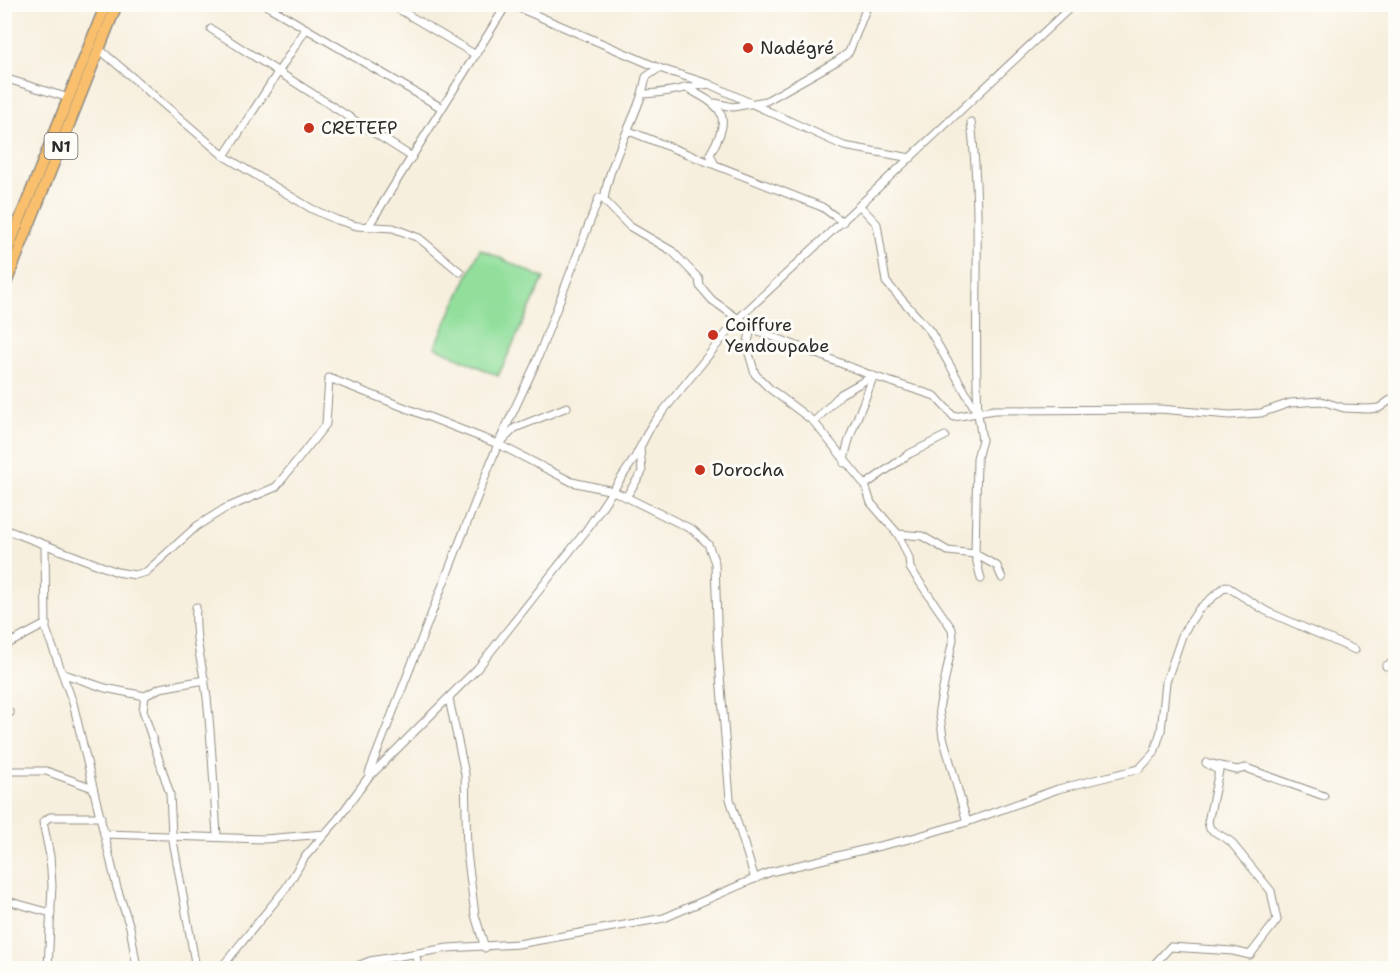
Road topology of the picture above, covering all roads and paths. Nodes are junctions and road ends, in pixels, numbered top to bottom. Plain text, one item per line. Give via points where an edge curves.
1 (106, 4) edge
2 (117, 4) edge
3 (264, 4) edge
4 (390, 4) edge
5 (508, 4) edge
6 (868, 4) edge
7 (1074, 4) edge
8 (211, 29) dead end
9 (306, 29) junction
10 (94, 46) junction
11 (476, 55) junction
12 (659, 68) junction
13 (277, 71) junction
14 (4, 78) edge
15 (709, 84) junction
16 (686, 87) junction
17 (642, 94) junction
18 (69, 98) junction
19 (715, 103) junction
20 (751, 103) junction
21 (442, 108) junction
22 (971, 122) dead end
23 (629, 131) junction
24 (224, 156) junction
25 (412, 157) junction
26 (911, 158) junction
27 (714, 163) junction
28 (599, 198) dead end
29 (860, 206) junction
30 (843, 222) junction
31 (368, 227) junction
32 (4, 259) edge
33 (460, 272) dead end
34 (4, 288) edge
35 (738, 319) junction
36 (751, 328) junction
37 (873, 376) junction
38 (1395, 396) edge
39 (567, 407) dead end
40 (978, 414) junction
41 (814, 422) junction
42 (945, 436) dead end
43 (498, 444) junction
44 (640, 448) junction
45 (844, 463) junction
46 (865, 485) junction
47 (613, 491) junction
48 (626, 497) junction
49 (4, 529) edge
50 (898, 534) junction
51 (45, 545) junction
52 (975, 554) junction
53 (1002, 578) dead end
54 (981, 579) dead end
55 (196, 607) dead end
56 (46, 624) junction
57 (5, 648) edge
58 (1355, 650) dead end
59 (1395, 661) edge
60 (1386, 666) dead end
61 (64, 674) junction
62 (205, 680) junction
63 (145, 696) junction
64 (449, 699) junction
65 (4, 771) edge
66 (367, 779) junction
67 (93, 788) junction
68 (1324, 796) dead end
69 (101, 818) junction
70 (967, 822) junction
71 (104, 834) junction
72 (324, 834) junction
73 (172, 835) junction
74 (217, 836) junction
75 (755, 879) junction
76 (4, 900) edge
77 (51, 913) junction
78 (485, 948) junction
79 (416, 956) junction
80 (48, 969) edge
81 (137, 969) edge
82 (196, 969) edge
83 (221, 969) edge
84 (352, 969) edge
85 (418, 969) edge
86 (1151, 969) edge

1 - 10 highway, N1
2 - 10 highway, N1
3 - 9 street
4 - 11 street
5 - 11 street
5 - 12 street
6 - 20 street via 849,52 766,102
7 - 26 street
8 - 13 street
9 - 13 street
9 - 21 street
10 - 18 highway, N1
10 - 24 street
10 - 34 highway, N1
11 - 21 street
12 - 15 street
12 - 17 street via 646,77
13 - 24 street
13 - 25 street
14 - 18 street
15 - 16 street
15 - 20 street
16 - 17 street via 666,94
16 - 19 street
17 - 23 street
18 - 32 highway, N1
19 - 20 street via 733,107
19 - 27 street via 722,115 723,130 710,154
20 - 26 street via 844,146
21 - 25 street
22 - 40 street via 977,172
23 - 27 street
23 - 35 street via 607,176 604,200 629,226 672,251 699,279 712,300
24 - 31 street via 312,208 337,220
25 - 31 street
26 - 29 street
27 - 30 street via 822,207
28 - 43 street via 535,365
29 - 30 street
29 - 40 street via 878,224 886,282 930,331
30 - 35 street
31 - 33 street via 393,228 419,238
35 - 36 street
35 - 44 street via 651,426
36 - 37 street
36 - 41 street via 747,347 755,374
37 - 40 street via 935,396 954,417
37 - 41 street via 841,394
37 - 45 street via 867,401 846,446
38 - 40 street via 1379,408 1344,408 1321,401 1290,403 1261,414 1160,409 994,410
39 - 43 street via 515,428
40 - 52 street via 982,440 977,458
41 - 45 street
42 - 46 street via 909,454
43 - 47 street via 572,482
43 - 51 street via 329,378 326,424 276,487 224,509 197,526 146,572 117,572
43 - 66 street
44 - 47 street
44 - 48 street via 642,472
45 - 46 street
46 - 50 street via 872,503
47 - 48 street
47 - 64 street via 477,669
48 - 75 street via 693,530 708,544 715,563 730,799
49 - 51 street
50 - 52 street via 922,536 948,551
50 - 70 street via 910,567 952,629 939,709
51 - 56 street
52 - 53 street via 997,566
52 - 54 street
55 - 62 street via 194,634
56 - 57 street
56 - 61 street
58 - 70 street via 1266,611 1226,586 1199,609 1183,633 1166,682 1161,731 1148,762 1139,769 1058,789
59 - 60 street
61 - 63 street
61 - 67 street
62 - 63 street via 160,688
62 - 74 street
63 - 73 street via 143,710 170,794
64 - 66 street
64 - 78 street via 465,774 468,852 476,915
65 - 67 street via 46,771
66 - 72 street
67 - 69 street
68 - 86 street via 1246,768 1237,770 1206,763 1219,771 1208,822 1210,829 1230,841 1271,891 1276,920 1250,955 1170,947
69 - 71 street
69 - 77 street via 50,817 43,822 50,856
70 - 75 street
71 - 73 street
71 - 81 street via 130,927
72 - 74 street via 265,839
72 - 83 street
73 - 74 street
73 - 82 street
75 - 78 street via 664,918
76 - 77 street
77 - 80 street
78 - 79 street via 448,948
79 - 84 street via 370,962
79 - 85 street

